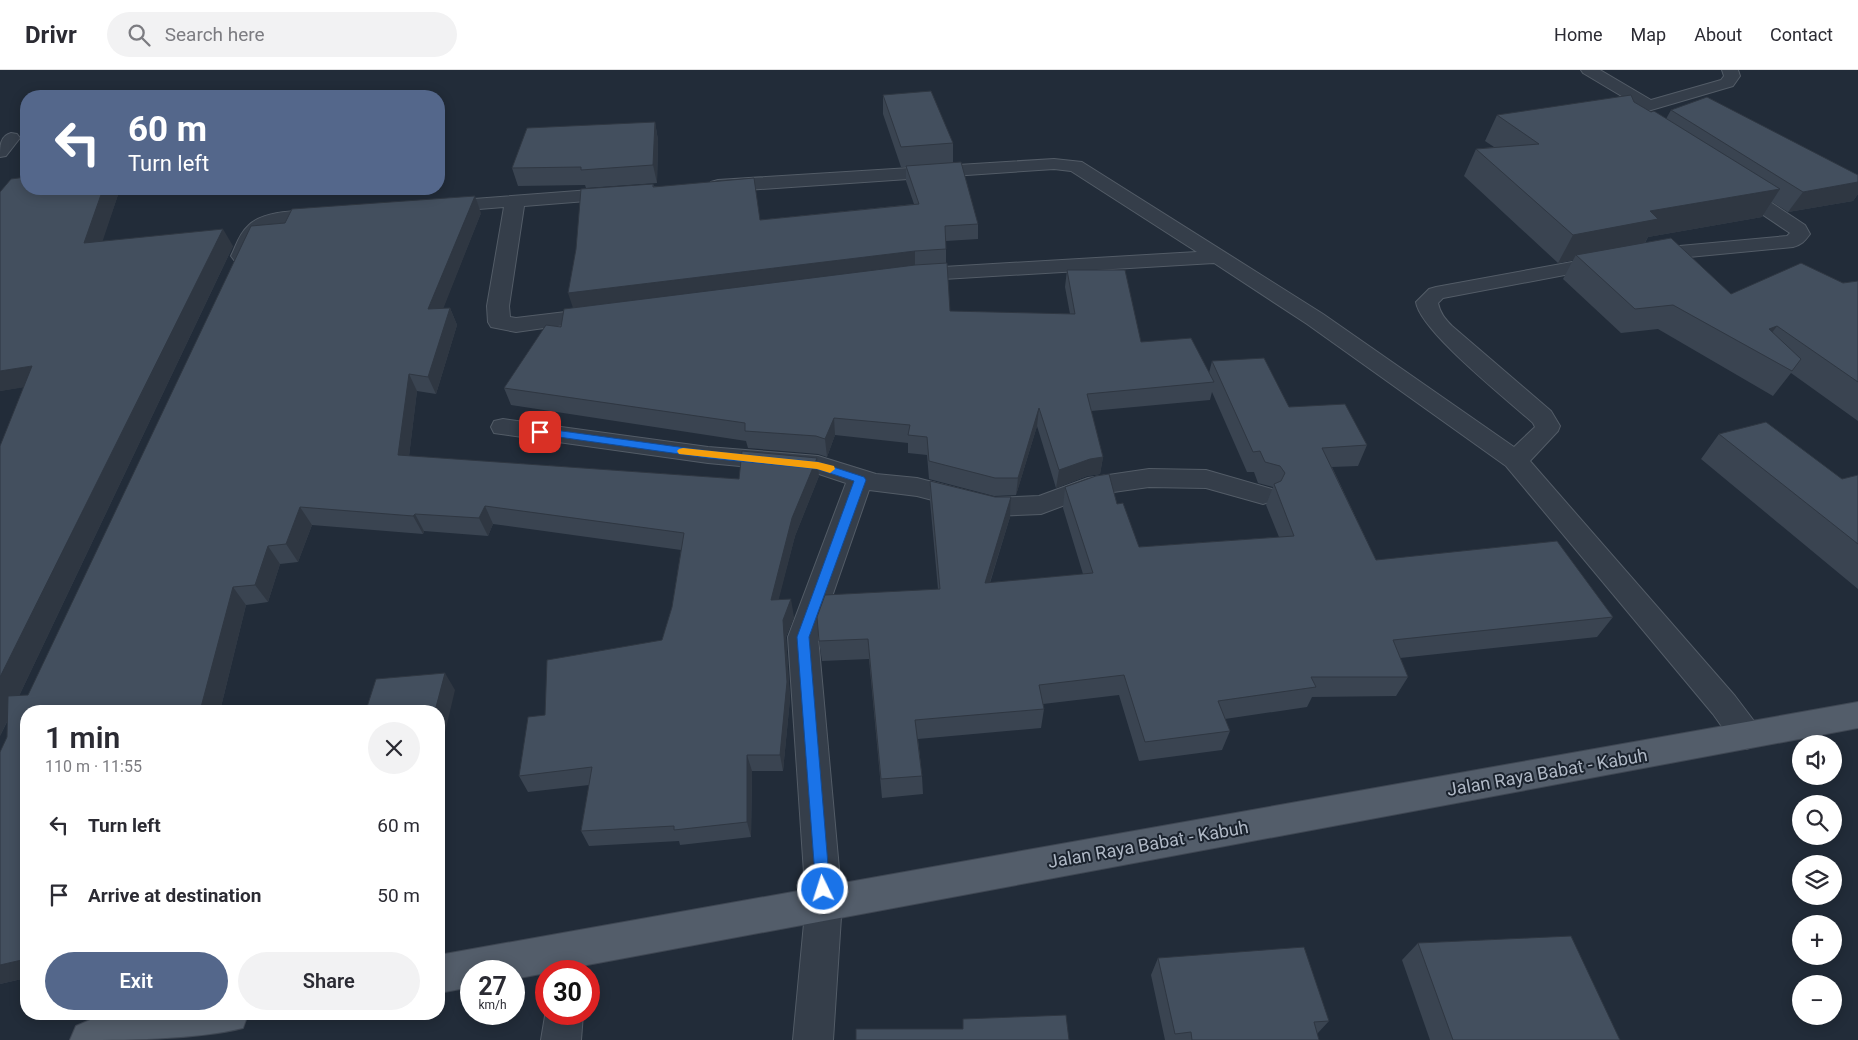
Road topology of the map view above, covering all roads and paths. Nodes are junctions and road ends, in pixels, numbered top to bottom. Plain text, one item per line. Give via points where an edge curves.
1 (1589, 70) edge
2 (1730, 70) edge
3 (1648, 106) junction
4 (1654, 136) edge
5 (11, 138) dead end
6 (0, 152) edge
7 (1720, 178) edge
8 (700, 188) edge
9 (642, 192) edge
10 (515, 201) junction
11 (417, 207) edge
12 (348, 213) edge
13 (1217, 256) junction
14 (232, 276) edge
15 (886, 278) edge
16 (621, 311) edge
17 (503, 427) dead end
18 (1515, 460) junction
19 (860, 480) junction
20 (1263, 496) dead end
21 (1858, 715) edge
22 (1746, 736) junction
23 (824, 902) junction
24 (568, 960) edge
25 (535, 964) edge
26 (445, 973) edge
27 (197, 1020) edge
28 (563, 1025) edge
29 (90, 1040) edge
30 (561, 1040) edge
31 (813, 1040) edge

1 - 3 street
2 - 3 street via 1732,76 1728,83
3 - 4 street via 1623,115
5 - 6 street
7 - 18 street via 1798,229 1799,237 1793,241 1644,255 1436,293 1427,302 1432,319 1542,417 1548,426
8 - 13 street via 1071,164
9 - 10 street
10 - 11 street
10 - 16 street via 498,306 499,322 516,325
12 - 14 street via 260,224 253,231
13 - 15 street
13 - 18 street via 1315,319
17 - 19 street via 708,455 818,465
18 - 22 street via 1724,705
19 - 20 street via 917,487 994,507 1041,505 1088,487 1149,478 1206,479
19 - 23 street via 803,637
21 - 22 main road, Jalan Raya Babat - Kabuh
22 - 23 main road, Jalan Raya Babat - Kabuh
23 - 24 main road, Jalan Raya Babat - Kabuh
23 - 31 street
25 - 26 main road, Jalan Raya Babat - Kabuh
27 - 29 main road
28 - 30 street

